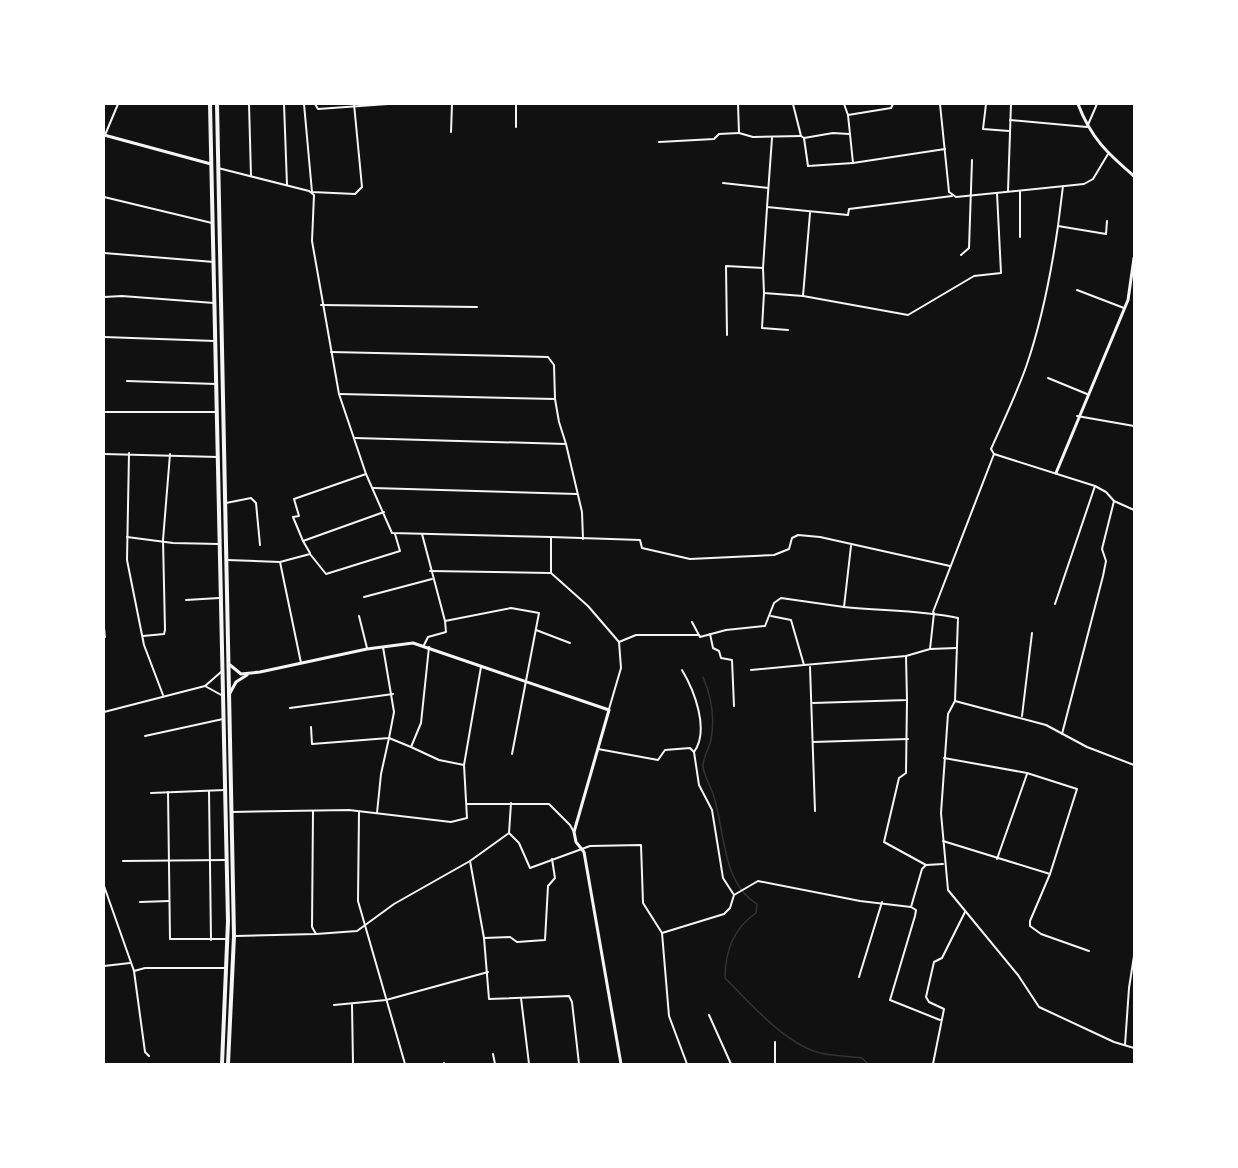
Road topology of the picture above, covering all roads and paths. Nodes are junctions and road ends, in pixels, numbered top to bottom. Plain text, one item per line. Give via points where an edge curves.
1 (118, 104) edge
2 (210, 104) edge
3 (249, 104) edge
4 (284, 104) edge
5 (304, 104) edge
6 (315, 104) edge
7 (388, 104) edge
8 (452, 104) edge
9 (516, 104) edge
10 (738, 104) edge
11 (793, 104) edge
12 (844, 104) edge
13 (893, 104) edge
14 (940, 104) edge
15 (986, 104) edge
16 (1011, 104) edge
17 (1078, 104) edge
18 (1097, 104) edge
19 (354, 105) edge
20 (217, 106) edge
21 (210, 109) junction
22 (848, 115) junction
23 (1010, 120) junction
24 (516, 127) dead end
25 (1086, 127) junction
26 (1009, 131) junction
27 (451, 132) dead end
28 (740, 133) junction
29 (849, 134) junction
30 (104, 135) edge
31 (803, 137) junction
32 (772, 138) junction
33 (659, 142) dead end
34 (945, 149) junction
35 (1108, 154) junction
36 (972, 160) dead end
37 (853, 162) junction
38 (212, 164) junction
39 (218, 168) junction
40 (251, 176) junction
41 (1134, 176) edge
42 (723, 183) dead end
43 (287, 185) junction
44 (1063, 186) junction
45 (768, 188) junction
46 (1020, 190) junction
47 (312, 192) junction
48 (1008, 192) junction
49 (997, 193) junction
50 (972, 195) junction
51 (952, 196) junction
52 (104, 197) edge
53 (767, 207) junction
54 (810, 213) junction
55 (1107, 222) dead end
56 (213, 223) junction
57 (1058, 226) junction
58 (1020, 237) dead end
59 (104, 253) edge
60 (961, 255) dead end
61 (1134, 258) edge
62 (214, 262) junction
63 (763, 268) junction
64 (1133, 277) edge
65 (1077, 290) dead end
66 (764, 293) junction
67 (803, 296) junction
68 (104, 297) edge
69 (214, 303) junction
70 (321, 305) junction
71 (477, 307) dead end
72 (1124, 308) junction
73 (788, 330) dead end
74 (727, 335) dead end
75 (104, 337) edge
76 (215, 341) junction
77 (331, 352) junction
78 (1048, 378) dead end
79 (127, 381) dead end
80 (216, 384) junction
81 (339, 394) junction
82 (1087, 394) junction
83 (555, 399) junction
84 (104, 412) edge
85 (217, 412) junction
86 (1077, 416) junction
87 (1134, 426) edge
88 (354, 438) junction
89 (567, 444) junction
90 (129, 453) junction
91 (104, 454) edge
92 (170, 454) junction
93 (993, 454) junction
94 (218, 457) junction
95 (1056, 473) junction
96 (366, 474) junction
97 (1095, 486) junction
98 (373, 488) junction
99 (577, 494) junction
100 (1113, 501) junction
101 (226, 503) junction
102 (1134, 510) edge
103 (384, 512) junction
104 (395, 534) junction
105 (422, 534) junction
106 (127, 537) junction
107 (551, 537) junction
108 (583, 539) junction
109 (163, 540) junction
110 (303, 541) junction
111 (219, 543) junction
112 (260, 544) dead end
113 (851, 546) junction
114 (310, 554) junction
115 (227, 560) junction
116 (280, 562) junction
117 (950, 566) junction
118 (430, 571) junction
119 (551, 573) junction
120 (432, 579) junction
121 (364, 597) dead end
122 (186, 600) dead end
123 (220, 600) junction
124 (228, 601) junction
125 (1055, 604) dead end
126 (844, 607) junction
127 (934, 613) junction
128 (359, 616) dead end
129 (770, 616) junction
130 (445, 621) junction
131 (692, 622) dead end
132 (104, 628) edge
133 (536, 630) junction
134 (1032, 633) dead end
135 (710, 634) junction
136 (698, 635) junction
137 (142, 636) junction
138 (105, 637) edge
139 (619, 642) junction
140 (570, 643) dead end
141 (424, 645) junction
142 (383, 647) junction
143 (429, 647) junction
144 (957, 648) junction
145 (930, 649) junction
146 (367, 650) junction
147 (906, 656) junction
148 (301, 663) junction
149 (230, 665) junction
150 (804, 665) junction
151 (810, 665) junction
152 (481, 667) junction
153 (682, 670) dead end
154 (751, 670) dead end
155 (222, 671) junction
156 (252, 673) junction
157 (526, 683) junction
158 (205, 686) junction
159 (230, 693) junction
160 (163, 694) junction
161 (393, 694) junction
162 (223, 696) junction
163 (907, 700) junction
164 (955, 700) junction
165 (813, 703) junction
166 (734, 706) dead end
167 (290, 708) dead end
168 (609, 710) junction
169 (104, 712) edge
170 (1022, 716) junction
171 (223, 719) junction
172 (311, 727) dead end
173 (1062, 734) junction
174 (146, 736) dead end
175 (389, 738) junction
176 (908, 740) junction
177 (813, 742) junction
178 (411, 747) junction
179 (598, 748) junction
180 (694, 752) junction
181 (512, 754) dead end
182 (944, 758) junction
183 (464, 765) junction
184 (1134, 765) edge
185 (1027, 773) junction
186 (224, 778) junction
187 (232, 778) junction
188 (225, 790) junction
189 (209, 791) junction
190 (168, 792) junction
191 (151, 793) dead end
192 (510, 803) junction
193 (467, 804) junction
194 (313, 811) junction
195 (815, 811) dead end
196 (232, 812) junction
197 (359, 812) junction
198 (377, 813) junction
199 (509, 832) junction
200 (574, 832) junction
201 (943, 841) junction
202 (581, 848) junction
203 (552, 859) junction
204 (997, 859) junction
205 (210, 860) junction
206 (226, 860) junction
207 (123, 861) dead end
208 (169, 861) junction
209 (470, 861) junction
210 (944, 864) junction
211 (926, 865) junction
212 (1050, 874) junction
213 (104, 886) edge
214 (734, 895) junction
215 (169, 901) junction
216 (140, 902) dead end
217 (882, 902) junction
218 (911, 907) junction
219 (966, 911) junction
220 (366, 926) junction
221 (662, 933) junction
222 (316, 934) junction
223 (234, 936) junction
224 (484, 938) junction
225 (227, 939) junction
226 (211, 940) junction
227 (1089, 951) dead end
228 (1134, 956) edge
229 (131, 963) junction
230 (104, 966) edge
231 (227, 968) junction
232 (134, 971) junction
233 (488, 972) junction
234 (859, 976) dead end
235 (521, 998) junction
236 (386, 1000) junction
237 (334, 1005) dead end
238 (352, 1005) junction
239 (709, 1015) dead end
240 (225, 1020) junction
241 (231, 1020) junction
242 (940, 1020) junction
243 (776, 1041) dead end
244 (1125, 1045) junction
245 (1134, 1048) edge
246 (493, 1054) dead end
247 (149, 1056) dead end
248 (222, 1065) edge
249 (228, 1065) edge
250 (353, 1065) edge
251 (405, 1065) edge
252 (495, 1065) edge
253 (529, 1065) edge
254 (579, 1065) edge
255 (621, 1065) edge
256 (687, 1065) edge
257 (731, 1065) edge
258 (775, 1065) edge
259 (933, 1065) edge

1 - 30 street
2 - 21 highway
3 - 40 street
4 - 43 street
5 - 47 street
6 - 19 street via 318,109
7 - 19 street
8 - 27 street
9 - 24 street
10 - 28 street
11 - 31 street
12 - 22 street
13 - 22 street via 891,108
14 - 34 street
15 - 26 street via 983,129
16 - 23 street
17 - 25 street
18 - 25 street
19 - 47 street via 361,190 355,194
20 - 21 highway
20 - 39 highway
21 - 38 highway
22 - 29 street
23 - 25 street
23 - 26 street
25 - 35 street
26 - 48 street
28 - 32 street
28 - 33 street via 719,134 714,139
29 - 31 street
29 - 37 street
30 - 38 street
31 - 32 street
31 - 37 street via 808,166
32 - 45 street
34 - 37 street
34 - 51 street
35 - 41 street
35 - 44 street via 1089,182
36 - 50 street
38 - 56 highway
39 - 40 street
39 - 101 highway
40 - 43 street
42 - 45 street
43 - 47 street
44 - 46 street
44 - 57 street
45 - 53 street
46 - 48 street
46 - 58 street
47 - 70 street via 312,241
48 - 49 street
49 - 50 street
49 - 67 street via 1001,273 974,276 908,315
50 - 51 street
50 - 60 street via 969,248
51 - 54 street via 849,209 848,215
52 - 56 street
53 - 54 street
53 - 63 street
54 - 67 street
55 - 57 street via 1106,234
56 - 62 highway
57 - 93 street via 1039,324 991,449
59 - 62 street
61 - 64 street
62 - 69 highway
63 - 66 street
63 - 74 street via 726,266
64 - 72 street
65 - 72 street
66 - 67 street
66 - 73 street via 762,328
68 - 69 street
69 - 76 highway
70 - 71 street
70 - 77 street
72 - 82 street
75 - 76 street
76 - 80 highway
77 - 81 street
77 - 83 street via 548,357 555,365
78 - 82 street
79 - 80 street
80 - 85 highway
81 - 83 street
81 - 88 street
82 - 86 street
83 - 89 street
84 - 85 street
85 - 94 highway
86 - 87 street
86 - 95 street
88 - 89 street
88 - 96 street
89 - 99 street
90 - 91 street
90 - 92 street
90 - 106 street
92 - 94 street
92 - 109 street
93 - 95 street
93 - 117 street
94 - 111 highway
95 - 97 street
96 - 98 street
96 - 110 street via 294,499 299,516 293,518
97 - 100 street
97 - 125 street
98 - 99 street
98 - 103 street
99 - 108 street
100 - 102 street
100 - 173 street via 1102,549 1106,561 1103,576
101 - 112 street via 251,498 256,503
101 - 115 highway
103 - 104 street
103 - 110 street
104 - 105 street
104 - 114 street via 400,551 326,574
105 - 107 street
105 - 118 street
106 - 109 street
106 - 137 street via 127,560
107 - 108 street
107 - 119 street
108 - 113 street via 640,540 642,548 690,560 774,555 789,549 792,538 798,535
109 - 111 street
109 - 137 street via 165,630 164,634
110 - 114 street
111 - 123 highway
113 - 117 street
113 - 126 street
114 - 116 street
115 - 116 street
115 - 124 highway
116 - 148 street
117 - 127 street
118 - 119 street
118 - 120 street
119 - 139 street via 588,606
120 - 121 street
120 - 130 street
122 - 123 street
123 - 124 highway
123 - 155 highway
124 - 149 highway
126 - 127 street via 903,614
126 - 129 street via 781,598 774,603
127 - 144 street via 958,618
127 - 145 street
128 - 146 street
129 - 135 street via 765,626
129 - 150 street via 791,620
130 - 133 street via 497,609 522,608 539,613
130 - 141 street via 446,632 428,637
131 - 136 street
132 - 138 street
133 - 140 street
133 - 157 street
134 - 170 street
135 - 136 street
135 - 166 street via 713,648 721,658 732,660
136 - 139 street via 636,635
137 - 160 street
139 - 168 street via 621,668
141 - 142 street via 402,643
141 - 143 street
142 - 146 street
142 - 161 street
143 - 152 street
143 - 178 street via 421,723
144 - 145 street
144 - 164 street
145 - 147 street
146 - 148 street
147 - 151 street
147 - 163 street
148 - 156 street
149 - 156 street via 241,674
149 - 159 highway
150 - 151 street
150 - 154 street
151 - 165 street
152 - 157 street
152 - 183 street
153 - 180 street via 695,696 698,713 698,747
155 - 158 street
155 - 162 highway
156 - 159 street via 236,682
157 - 168 street
157 - 181 street
158 - 160 street
158 - 162 street
159 - 187 highway
160 - 169 street
161 - 167 street
161 - 175 street
162 - 171 highway
163 - 165 street
163 - 176 street
164 - 170 street
164 - 182 street via 948,714
165 - 177 street
168 - 179 street
170 - 173 street
171 - 174 street
171 - 186 highway
172 - 175 street via 312,744
173 - 184 street
175 - 178 street
175 - 198 street
176 - 177 street
176 - 211 street via 906,773 899,778 884,842
177 - 195 street
178 - 183 street via 439,760
179 - 180 street via 658,760 665,750 690,748
179 - 200 street
180 - 214 street via 699,785 712,810 723,878
182 - 185 street
182 - 201 street
183 - 193 street
185 - 204 street
185 - 212 street via 1077,789
186 - 187 highway
186 - 188 highway
187 - 196 highway
188 - 189 street
188 - 206 highway
189 - 190 street
189 - 205 street
190 - 191 street
190 - 208 street
192 - 193 street
192 - 199 street
192 - 200 street via 553,806
193 - 198 street via 467,818 451,822
194 - 196 street
194 - 197 street
194 - 222 street via 312,927
196 - 223 highway
197 - 198 street
197 - 220 street via 358,901
199 - 203 street via 519,843 530,868
199 - 209 street
200 - 202 street
201 - 204 street
201 - 210 street
202 - 203 street
202 - 221 street via 641,845 643,903
202 - 255 street
203 - 224 street via 555,878 548,886 545,939 517,942 510,937
204 - 212 street
205 - 206 street
205 - 208 street
205 - 226 street
206 - 225 highway
207 - 208 street
208 - 215 street
209 - 220 street via 390,907
209 - 224 street
210 - 211 street
210 - 219 street via 948,890
211 - 218 street
212 - 227 street via 1030,926 1041,934
213 - 229 street
214 - 217 street via 758,881
214 - 221 street via 724,914
215 - 216 street
215 - 226 street via 170,939
217 - 218 street
217 - 234 street
218 - 242 street via 916,910 915,916 890,1000
219 - 242 street via 932,970 926,997 942,1006
219 - 244 street via 1039,1007
220 - 222 street via 357,931
220 - 236 street
221 - 256 street via 669,1016
222 - 223 street
223 - 241 highway
224 - 233 street
225 - 226 street
225 - 231 highway
228 - 244 street
229 - 230 street
229 - 232 street
231 - 232 street
231 - 240 highway
232 - 247 street via 145,1052
233 - 235 street via 490,1000
233 - 236 street
235 - 253 street
235 - 254 street via 569,996
236 - 238 street
236 - 251 street
237 - 238 street
238 - 250 street
239 - 257 street
240 - 241 highway
240 - 248 highway
241 - 249 highway
242 - 259 street
243 - 258 street
244 - 245 street
246 - 252 street

